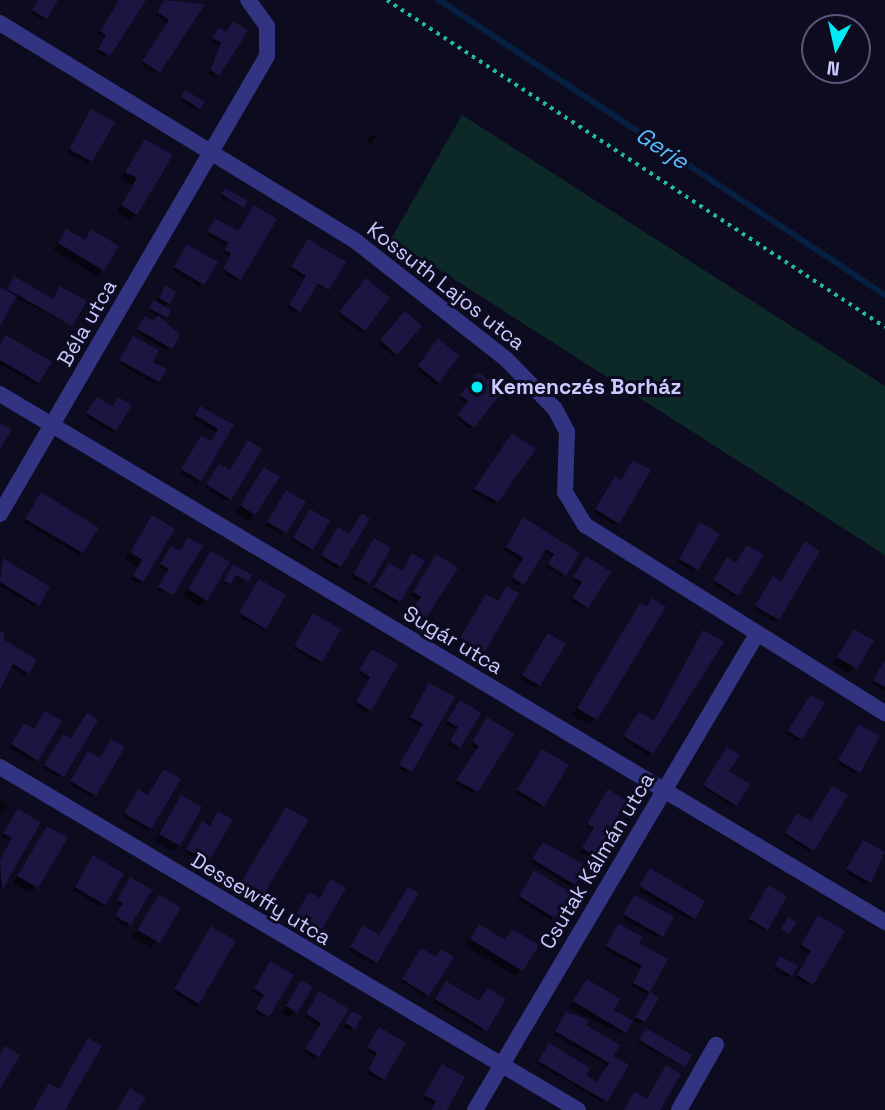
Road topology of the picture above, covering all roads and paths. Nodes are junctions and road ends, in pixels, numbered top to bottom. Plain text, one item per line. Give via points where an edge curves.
1 (248, 0) edge
2 (387, 0) edge
3 (0, 23) edge
4 (210, 154) junction
5 (885, 327) edge
6 (0, 394) edge
7 (52, 425) junction
8 (0, 514) edge
9 (757, 634) junction
10 (885, 713) edge
11 (0, 766) edge
12 (664, 790) junction
13 (885, 922) edge
14 (716, 1045) dead end
15 (500, 1067) junction
16 (475, 1110) edge
17 (578, 1110) edge
18 (679, 1110) edge

1 - 4 street, Béla utca via 267,26 267,57
2 - 5 path
3 - 4 street, Kossuth Lajos utca
4 - 7 street, Béla utca
4 - 9 street, Kossuth Lajos utca via 353,239 534,384 567,432 565,492 576,516
6 - 7 street, Sugár utca
7 - 8 street, Béla utca
7 - 12 street, Sugár utca
9 - 10 street, Kossuth Lajos utca
9 - 12 street, Csutak Kálmán utca
11 - 15 street, Dessewffy utca
12 - 13 street, Sugár utca
12 - 15 street, Csutak Kálmán utca
14 - 18 street
15 - 16 street, Csutak Kálmán utca
15 - 17 street, Dessewffy utca

